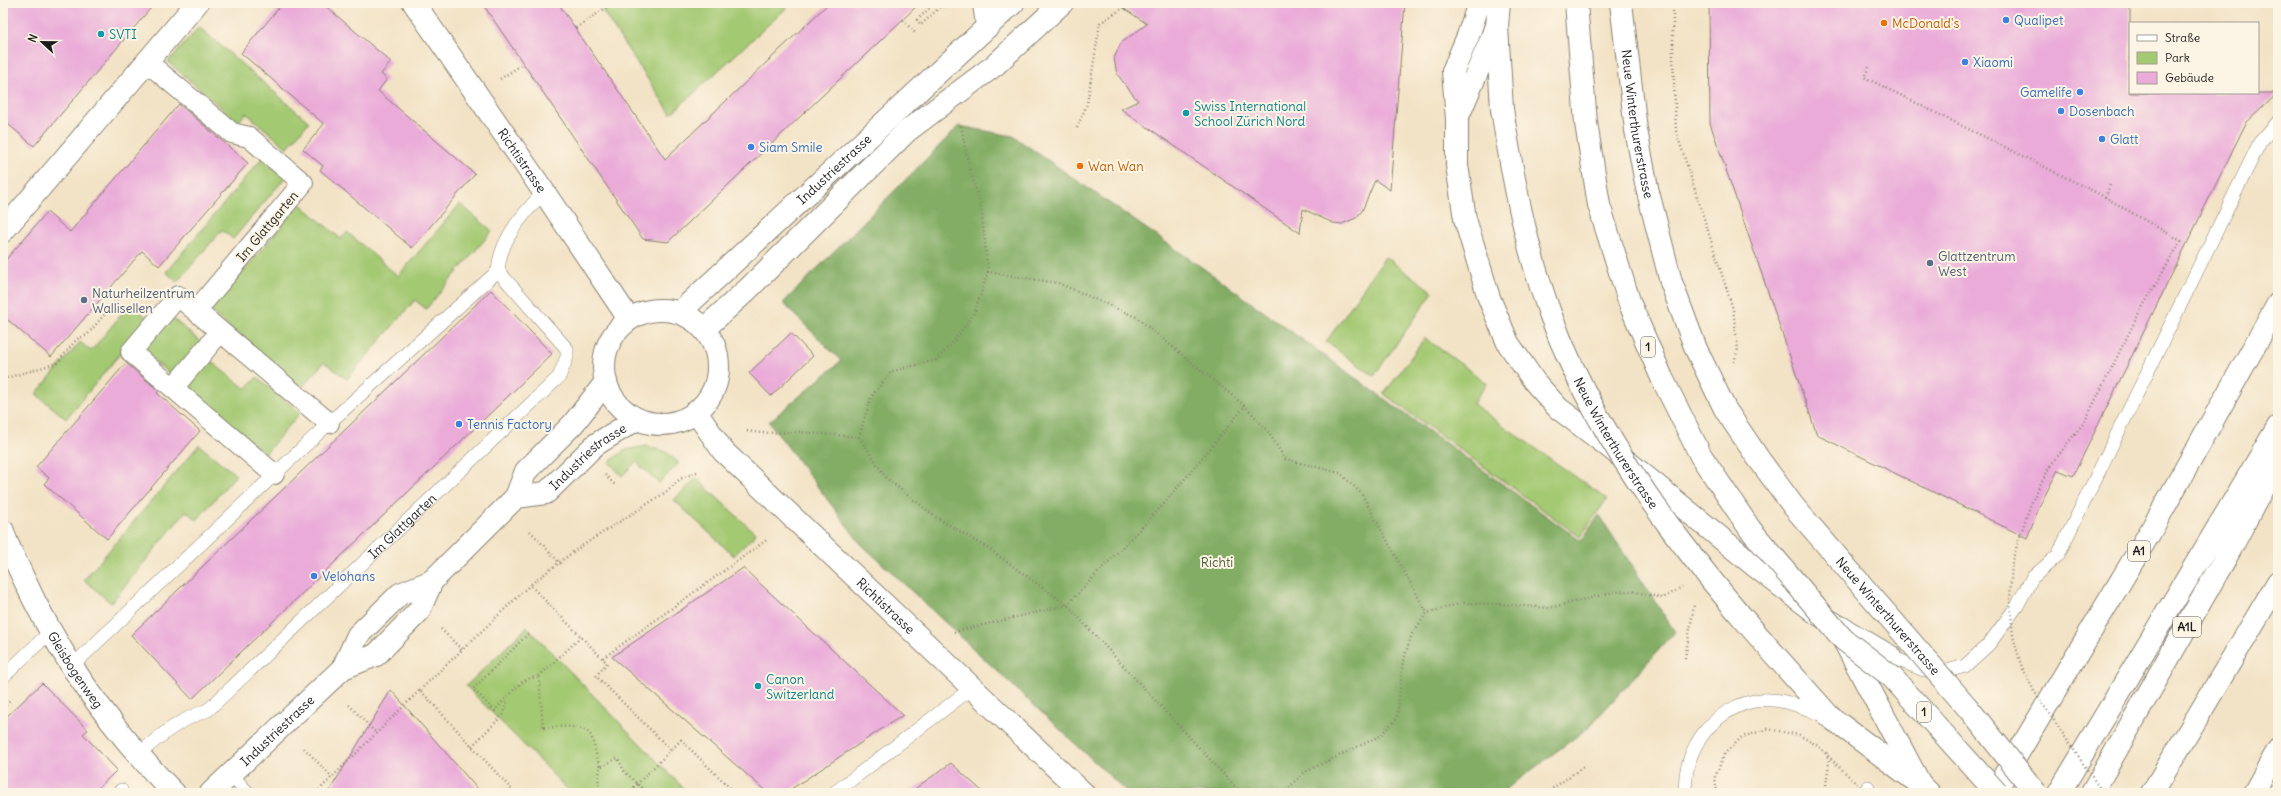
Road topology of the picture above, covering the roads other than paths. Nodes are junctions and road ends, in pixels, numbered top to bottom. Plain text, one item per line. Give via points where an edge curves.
1 (197, 3) edge
2 (414, 3) edge
3 (984, 3) edge
4 (1013, 3) edge
5 (1062, 3) edge
6 (1479, 3) edge
7 (1499, 3) edge
8 (1576, 3) edge
9 (1621, 3) edge
10 (987, 26) junction
11 (1497, 26) junction
12 (147, 62) junction
13 (995, 65) junction
14 (1457, 119) junction
15 (2278, 122) edge
16 (544, 192) junction
17 (3, 231) edge
18 (498, 271) junction
19 (2278, 304) edge
20 (196, 311) junction
21 (680, 312) junction
22 (629, 319) junction
23 (704, 329) junction
24 (220, 332) junction
25 (606, 382) junction
26 (173, 388) junction
27 (696, 412) junction
28 (637, 419) junction
29 (329, 423) junction
30 (2278, 427) edge
31 (2278, 459) edge
32 (274, 474) junction
33 (516, 497) junction
34 (3, 531) edge
35 (2278, 582) edge
36 (51, 631) junction
37 (1843, 639) junction
38 (1891, 657) joint
39 (72, 666) junction
40 (3, 677) edge
41 (972, 688) junction
42 (1830, 718) junction
43 (2278, 750) edge
44 (139, 754) junction
45 (231, 774) junction
46 (1924, 789) edge
47 (174, 793) edge
48 (212, 793) edge
49 (248, 793) edge
50 (834, 793) edge
51 (1083, 793) edge
52 (1686, 793) edge
53 (1995, 793) edge
54 (2036, 793) edge
55 (2059, 793) edge
56 (2092, 793) edge
57 (2152, 793) edge
58 (2254, 793) edge

1 - 12 main road
2 - 16 main road, Richtistrasse
3 - 10 main road
4 - 10 main road, Industriestrasse
5 - 13 main road, Industriestrasse
6 - 14 main road via 1453,71
7 - 11 main road, Neue Winterthurerstrasse
8 - 37 main road, Neue Winterthurerstrasse / 1, bridge via 1586,123 1599,205 1630,304 1662,378 1701,456 1750,529
9 - 54 main road, Neue Winterthurerstrasse, bridge via 1636,130 1647,188 1671,282 1696,349 1725,409 1794,507 1968,708
10 - 13 main road
10 - 21 main road, Industriestrasse
11 - 14 main road
11 - 42 main road, Neue Winterthurerstrasse, bridge via 1502,109 1517,199 1551,316 1595,411 1622,460 1692,558
12 - 17 main road
12 - 20 street, Im Glattgarten via 232,133 249,137 303,183
13 - 23 main road, Industriestrasse via 907,132
14 - 38 main road via 1457,165 1465,219 1477,260 1489,298 1508,343 1534,381 1558,408 1755,566 1818,614
15 - 38 lane via 2260,142 2058,555 2032,578 2003,626 1989,644 1965,666 1929,672
16 - 18 lane via 527,210 503,244
16 - 22 main road, Richtistrasse
18 - 29 lane
18 - 44 lane, Im Glattgarten via 567,349 567,357 559,377 208,710 186,718
19 - 53 main road, A1 via 2141,548
20 - 24 street
20 - 26 street via 178,296 130,352
21 - 22 main road, Industriestrasse via 645,311
21 - 23 main road, Industriestrasse
22 - 25 main road, Industriestrasse via 616,332 608,347 604,364
23 - 27 main road, Industriestrasse via 714,345 719,363 717,382 709,399
24 - 26 street
24 - 29 street
25 - 28 main road, Industriestrasse via 616,402
25 - 33 main road, Industriestrasse via 573,424 526,471
26 - 32 street
27 - 28 main road, Industriestrasse via 683,420 668,424 652,424
27 - 41 main road, Richtistrasse via 723,450
28 - 33 main road, Industriestrasse via 595,445 546,493
29 - 32 lane
30 - 55 main road
31 - 56 main road, A1L via 2231,548
32 - 39 lane
33 - 45 main road, Industriestrasse via 432,581 400,594 358,635 343,668
34 - 36 main road, Gleisbogenweg via 35,603
35 - 57 main road
36 - 39 main road, Gleisbogenweg
36 - 40 lane
37 - 46 main road, Neue Winterthurerstrasse / 1
37 - 53 main road, Neue Winterthurerstrasse / 1, bridge via 1892,677
39 - 44 main road, Gleisbogenweg via 110,722
41 - 50 lane
41 - 51 main road, Richtistrasse
42 - 46 main road, Neue Winterthurerstrasse
42 - 52 lane, bridge via 1784,701 1761,700 1732,709 1715,721 1699,738 1690,756 1685,781
43 - 58 main road
44 - 47 main road, Gleisbogenweg
45 - 48 main road, Industriestrasse
45 - 49 lane

